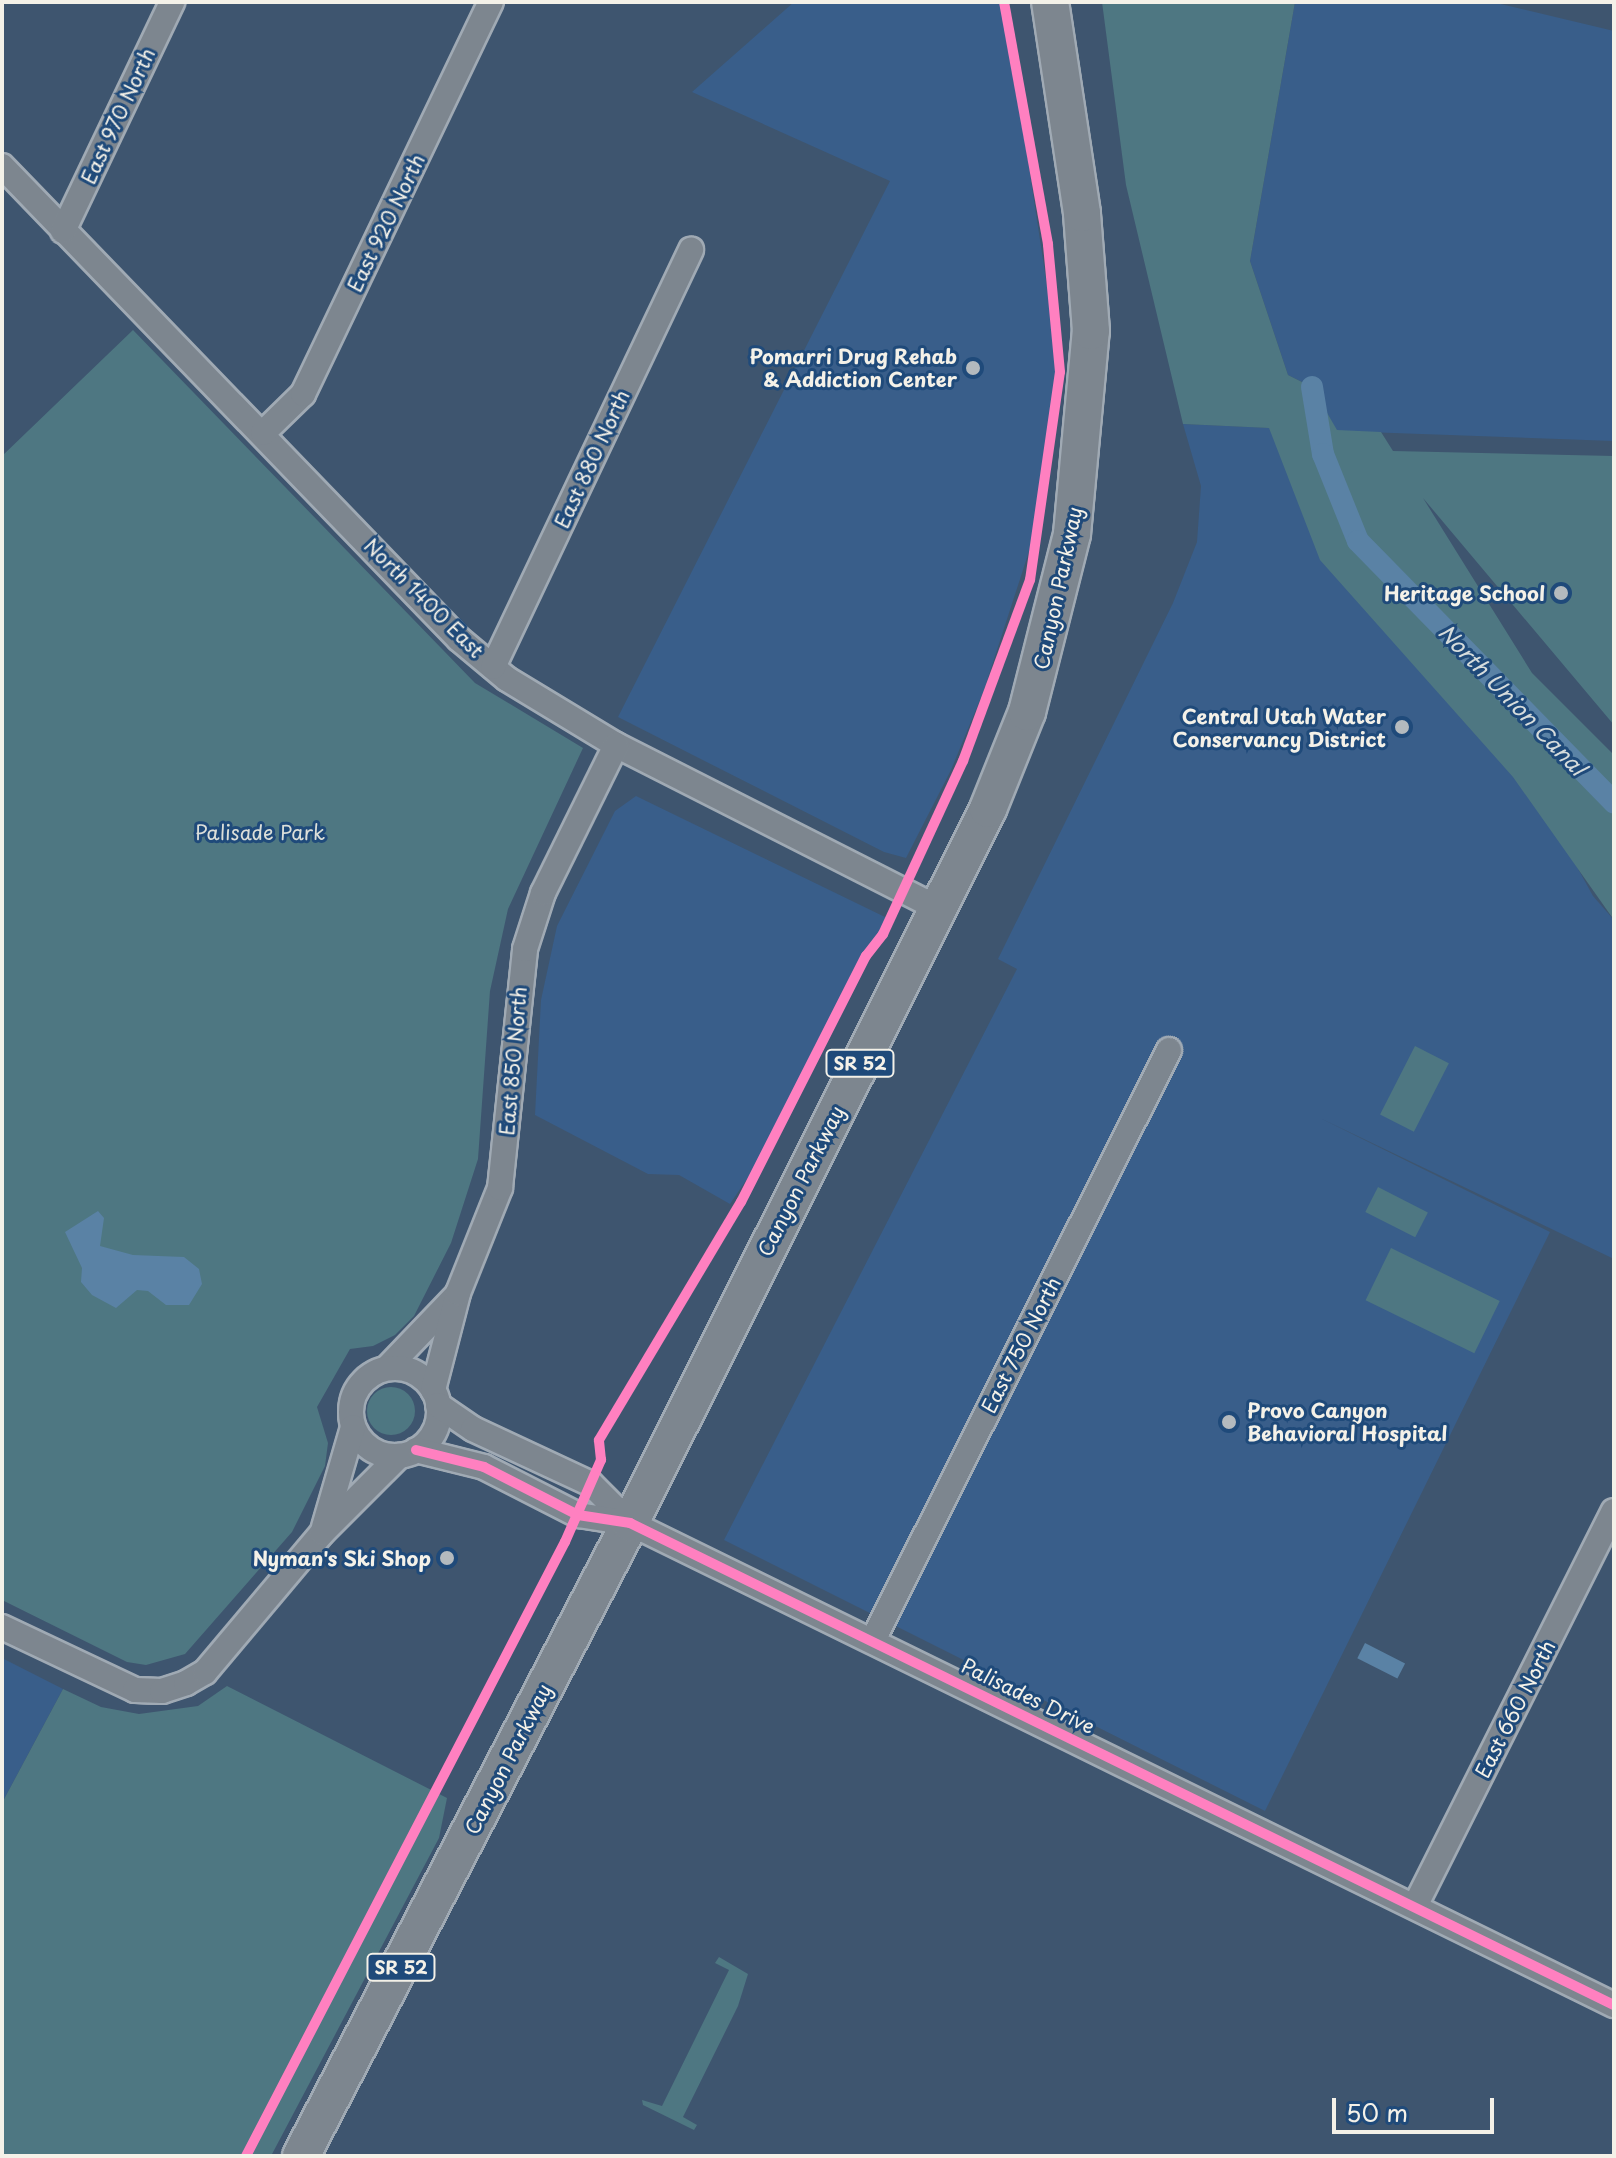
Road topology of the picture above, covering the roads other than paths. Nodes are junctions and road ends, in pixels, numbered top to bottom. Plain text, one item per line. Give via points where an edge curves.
1 (172, 2) edge
2 (491, 2) edge
3 (1050, 2) edge
4 (2, 166) edge
5 (63, 231) junction
6 (691, 250) dead end
7 (263, 433) junction
8 (493, 667) junction
9 (616, 745) junction
10 (937, 908) junction
11 (1169, 1050) dead end
12 (458, 1293) junction
13 (387, 1368) junction
14 (435, 1398) junction
15 (353, 1427) junction
16 (408, 1453) junction
17 (1614, 1511) edge
18 (630, 1523) junction
19 (322, 1533) junction
20 (2, 1627) edge
21 (873, 1640) junction
22 (1415, 1906) junction
23 (1614, 2005) edge
24 (301, 2156) edge

1 - 5 street, East 970 North
2 - 7 street, East 920 North via 303,394
3 - 10 highway, Canyon Parkway / SR 52 via 1090,294 1080,481 1059,596 1027,712 988,809
4 - 5 street, North 1400 East
5 - 7 street, North 1400 East
6 - 8 street, East 880 North
7 - 8 street, North 1400 East via 459,639
8 - 9 street, North 1400 East
9 - 10 street, North 1400 East
9 - 12 street, East 850 North via 543,893 525,949 500,1188
10 - 18 highway, Canyon Parkway / SR 52
11 - 21 street, East 750 North
12 - 13 street, East 850 North
12 - 14 street, East 850 North
13 - 14 street via 413,1372
13 - 15 street via 372,1374 353,1397
14 - 16 street via 434,1431
14 - 18 street, Palisades Drive via 473,1429 591,1484
15 - 16 street via 371,1449
15 - 19 street
16 - 18 street, Palisades Drive via 484,1467 578,1515
16 - 19 street
17 - 22 street, East 660 North
18 - 21 street, Palisades Drive
18 - 24 highway, Canyon Parkway / SR 52
19 - 20 street via 205,1672 162,1691 110,1682
21 - 22 street, Palisades Drive
22 - 23 street, Palisades Drive

